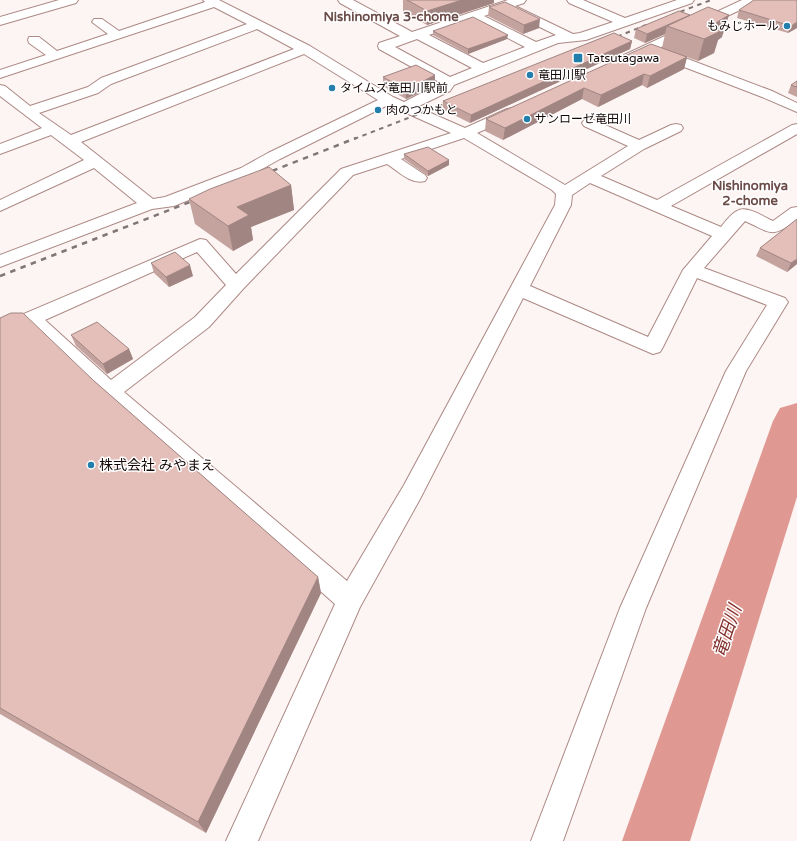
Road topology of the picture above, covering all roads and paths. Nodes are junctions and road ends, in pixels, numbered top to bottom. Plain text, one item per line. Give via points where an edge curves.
1 (72, 0) edge
2 (520, 0) edge
3 (573, 0) edge
4 (686, 0) edge
5 (751, 0) edge
6 (212, 1) edge
7 (351, 1) edge
8 (505, 5) junction
9 (474, 16) junction
10 (0, 21) edge
11 (98, 22) dead end
12 (624, 22) junction
13 (257, 25) junction
14 (602, 30) junction
15 (117, 35) junction
16 (415, 36) junction
17 (618, 36) edge
18 (569, 37) junction
19 (34, 40) dead end
20 (632, 43) edge
21 (535, 47) junction
22 (305, 49) junction
23 (648, 49) junction
24 (56, 56) junction
25 (617, 63) edge
26 (482, 68) junction
27 (0, 74) edge
28 (449, 82) junction
29 (3, 95) edge
30 (388, 100) junction
31 (523, 107) edge
32 (403, 108) junction
33 (797, 108) edge
34 (28, 112) junction
35 (589, 123) dead end
36 (676, 128) dead end
37 (797, 128) edge
38 (52, 129) junction
39 (465, 133) junction
40 (70, 141) junction
41 (639, 146) junction
42 (0, 149) edge
43 (388, 158) junction
44 (95, 161) junction
45 (589, 177) junction
46 (419, 178) dead end
47 (564, 193) junction
48 (150, 204) junction
49 (0, 206) edge
50 (659, 206) junction
51 (797, 212) edge
52 (723, 234) junction
53 (0, 261) edge
54 (692, 270) junction
55 (236, 285) junction
56 (519, 289) junction
57 (31, 318) junction
58 (0, 332) edge
59 (110, 392) junction
60 (350, 600) junction
61 (242, 841) edge
62 (547, 841) edge

1 - 10 street
2 - 8 street
3 - 12 street
4 - 12 street
5 - 23 street
6 - 13 street
6 - 15 street
7 - 16 street
8 - 9 street
8 - 18 street
9 - 16 street
9 - 21 street
11 - 15 street
12 - 14 street
13 - 22 street
13 - 34 street via 106,80 93,90
14 - 17 street
14 - 18 street via 582,37
15 - 24 street
16 - 26 street
16 - 28 street via 384,46
18 - 21 street
19 - 24 street
20 - 23 street
21 - 26 street
22 - 30 street
22 - 40 street
23 - 25 street
23 - 33 street
24 - 27 street
26 - 28 street
28 - 32 street via 445,88
29 - 34 street
30 - 32 street
30 - 48 street via 247,171 168,202
31 - 39 street
32 - 39 street
34 - 38 street
35 - 41 street
36 - 41 street
37 - 50 street
38 - 40 street
38 - 42 street
39 - 43 street
39 - 47 street via 558,187
40 - 44 street
41 - 45 street
43 - 46 street
43 - 55 street via 347,172
44 - 48 street
44 - 49 street
45 - 47 street
45 - 50 street
47 - 56 street via 563,205
48 - 53 street
50 - 52 street
51 - 52 street via 774,228 743,214
52 - 54 street
54 - 56 street via 653,347
54 - 62 street via 778,302 736,371 633,608
55 - 57 street via 200,244
55 - 59 street via 202,322
56 - 60 street via 412,492
57 - 58 street
57 - 59 street
59 - 60 street
60 - 61 street

